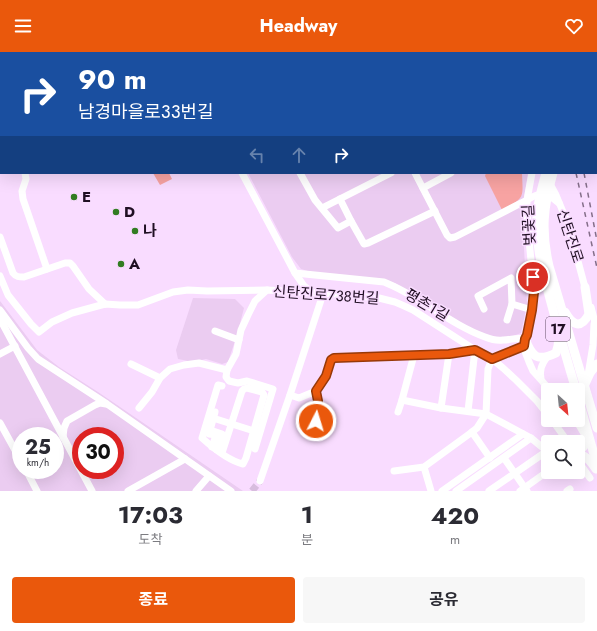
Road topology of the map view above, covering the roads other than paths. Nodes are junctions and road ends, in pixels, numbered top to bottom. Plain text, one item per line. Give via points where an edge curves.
1 (25, 174) edge
2 (243, 174) edge
3 (301, 174) edge
4 (390, 174) edge
5 (416, 174) edge
6 (449, 174) edge
7 (532, 174) edge
8 (544, 174) edge
9 (545, 174) edge
10 (553, 174) edge
11 (532, 181) junction
12 (552, 186) junction
13 (423, 188) junction
14 (340, 199) junction
15 (527, 200) junction
16 (559, 203) junction
17 (322, 208) junction
18 (435, 211) junction
19 (351, 222) junction
20 (0, 237) edge
21 (546, 267) junction
22 (47, 269) junction
23 (295, 273) junction
24 (0, 276) edge
25 (585, 287) junction
26 (267, 290) junction
27 (312, 292) junction
28 (324, 294) junction
29 (560, 303) junction
30 (105, 304) junction
31 (512, 304) junction
32 (484, 309) dead end
33 (0, 310) edge
34 (532, 310) junction
35 (0, 319) edge
36 (507, 320) dead end
37 (594, 320) junction
38 (597, 330) edge
39 (216, 331) dead end
40 (559, 334) junction
41 (239, 340) junction
42 (524, 345) junction
43 (14, 346) junction
44 (475, 350) junction
45 (0, 354) edge
46 (449, 354) junction
47 (414, 355) junction
48 (547, 357) junction
49 (492, 359) junction
50 (131, 364) dead end
51 (597, 364) edge
52 (227, 370) junction
53 (160, 378) junction
54 (228, 379) junction
55 (542, 381) joint
56 (581, 383) edge
57 (581, 383) edge
58 (583, 383) edge
59 (583, 383) edge
60 (222, 386) junction
61 (316, 391) junction
62 (585, 394) edge
63 (290, 395) junction
64 (402, 400) junction
65 (107, 404) junction
66 (541, 406) edge
67 (139, 408) dead end
68 (441, 408) junction
69 (398, 412) dead end
70 (468, 412) junction
71 (486, 414) junction
72 (215, 418) junction
73 (316, 421) dead end
74 (585, 422) edge
75 (0, 423) edge
76 (232, 424) junction
77 (58, 427) edge
78 (580, 427) edge
79 (64, 428) edge
80 (597, 428) edge
81 (254, 432) junction
82 (472, 432) junction
83 (523, 434) junction
84 (586, 437) junction
85 (531, 438) junction
86 (64, 439) edge
87 (12, 445) edge
88 (541, 447) edge
89 (585, 447) edge
90 (255, 449) dead end
91 (217, 450) junction
92 (594, 453) junction
93 (541, 456) edge
94 (585, 457) edge
95 (490, 458) junction
96 (504, 458) junction
97 (185, 459) junction
98 (597, 464) edge
99 (424, 467) junction
100 (585, 470) edge
101 (597, 470) edge
102 (394, 471) dead end
103 (514, 474) junction
104 (209, 476) junction
105 (541, 477) edge
106 (590, 478) dead end
107 (31, 479) edge
108 (260, 481) tunnel mouth
109 (132, 490) edge
110 (524, 490) edge
111 (37, 491) edge
112 (92, 491) edge
113 (196, 491) edge
114 (231, 491) edge
115 (430, 491) edge
116 (442, 491) edge
117 (456, 491) edge
118 (489, 491) edge

1 - 22 street via 23,198
2 - 23 street
3 - 17 street
4 - 14 street
5 - 13 street
6 - 13 street
7 - 11 street, 벚꽃길
8 - 21 main road, 신탄진로 / 17 via 537,214 537,234 539,253
9 - 12 street, 신탄진로
10 - 21 main road, 신탄진로 / 17 via 544,214
11 - 12 street
11 - 15 street, 벚꽃길
12 - 16 street, 신탄진로
13 - 18 street
14 - 17 street
14 - 19 street
15 - 16 street via 543,194 549,195
15 - 18 street via 450,238
15 - 34 street, 벚꽃길 via 534,292
16 - 25 street, 신탄진로 via 568,224
17 - 19 street via 338,228
18 - 19 street via 364,244
20 - 22 street via 15,276 24,277
21 - 29 main road, 신탄진로 / 17
21 - 40 main road, 신탄진로 / 17
22 - 30 street via 70,263 89,289
23 - 27 street
23 - 42 street, 평촌1길 via 384,282 486,338 517,338
24 - 30 street via 8,295 39,332 52,322 72,313
25 - 29 main road via 589,314 584,322 576,324 572,321
25 - 37 street, 신탄진로
26 - 27 street, 신탄진로738번길
26 - 30 street via 188,290 173,292 138,305
26 - 41 street, 신탄진로738번길 via 255,301
27 - 28 street, 신탄진로738번길
28 - 44 street, 신탄진로738번길 via 378,298 395,302 413,310
28 - 63 street
29 - 56 main road, 신탄진로 / 17
31 - 32 street via 511,278 478,296
31 - 34 street
31 - 36 street
33 - 65 street via 38,359
34 - 42 street, 벚꽃길
35 - 43 street
37 - 38 street, 신탄진로
37 - 58 street via 593,345
39 - 41 street
40 - 48 main road via 556,353
40 - 57 main road, 신탄진로 / 17
41 - 52 street, 신탄진로738번길 via 236,354
42 - 48 main road via 536,356
42 - 49 street
42 - 55 street via 528,362
43 - 45 street
43 - 77 street
44 - 46 street
44 - 49 street, 신탄진로738번길
44 - 70 street
46 - 47 street
46 - 68 street
47 - 61 street via 334,358
47 - 64 street
48 - 55 street via 540,370
49 - 66 street, 신탄진로738번길
49 - 71 street via 488,369
50 - 53 street
51 - 59 main road
52 - 53 street via 199,364 184,365 170,369
52 - 54 street
53 - 67 street
54 - 60 street
54 - 90 street via 238,383 247,381 273,389
60 - 72 street
60 - 91 street via 218,385 202,438
61 - 63 street via 299,398
61 - 73 street
62 - 80 main road, 신탄진로 / 17
63 - 108 street
64 - 68 street
64 - 69 street
65 - 79 street via 95,405 67,421
65 - 97 street
68 - 70 street
70 - 71 street
71 - 82 street
71 - 83 street
72 - 76 street
72 - 91 street via 209,434 216,435
74 - 92 main road
75 - 87 street
76 - 81 street
76 - 81 street via 242,391 247,388 262,392 264,397
76 - 91 street
78 - 84 street
81 - 91 street via 243,464
82 - 95 street
82 - 99 street
83 - 85 street
83 - 95 street
84 - 89 street
84 - 92 street
85 - 88 street
85 - 96 street
86 - 112 street
92 - 98 main road
93 - 103 street
94 - 101 main road
95 - 116 street
96 - 103 street
96 - 117 street
97 - 104 street
97 - 109 street
99 - 102 street
99 - 115 street
100 - 106 street
103 - 110 street
103 - 118 street
104 - 113 street
104 - 114 street
105 - 110 street
107 - 111 street

